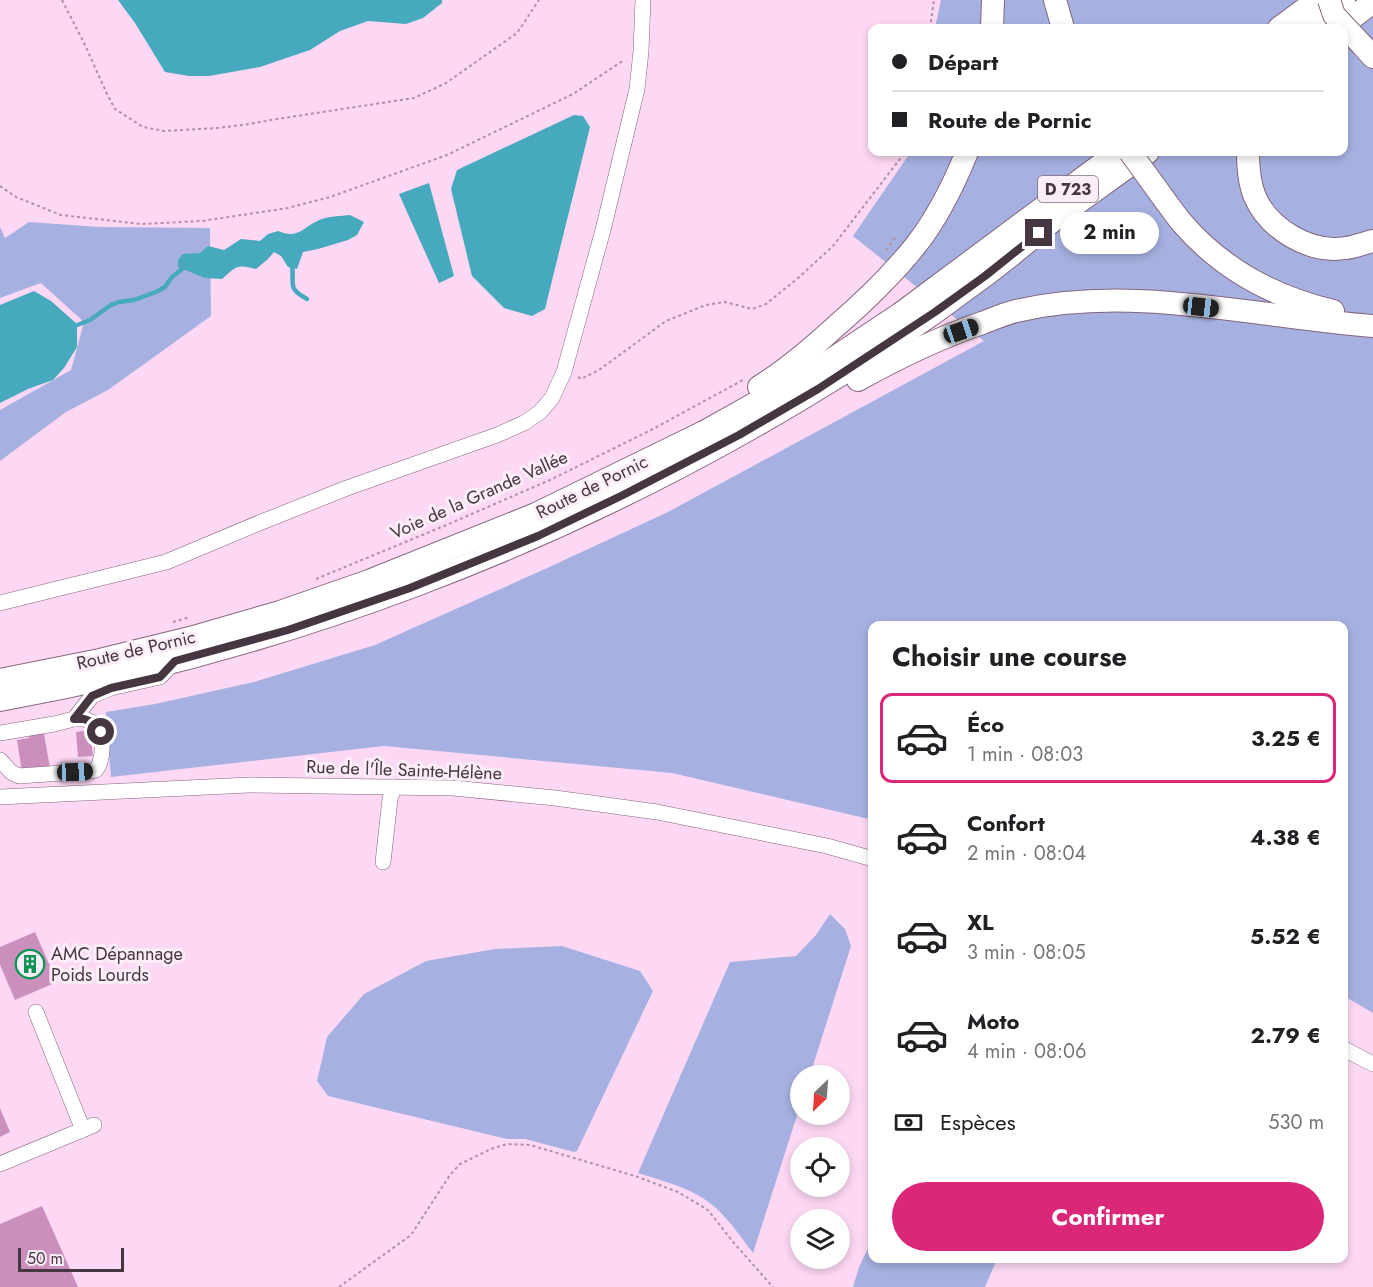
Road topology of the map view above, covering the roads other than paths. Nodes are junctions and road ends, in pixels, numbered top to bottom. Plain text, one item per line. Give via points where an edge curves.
1 (643, 0) edge
2 (993, 0) edge
3 (1055, 0) edge
4 (1336, 0) edge
5 (1344, 0) edge
6 (1373, 2) edge
7 (1314, 7) edge
8 (992, 24) edge
9 (1062, 24) edge
10 (1286, 24) edge
11 (1344, 24) edge
12 (1344, 24) edge
13 (1348, 27) edge
14 (1370, 46) edge
15 (965, 156) edge
16 (1113, 156) edge
17 (1133, 156) edge
18 (1142, 156) edge
19 (1160, 156) edge
20 (1248, 156) edge
21 (1373, 241) edge
22 (985, 276) junction
23 (1373, 316) edge
24 (1373, 326) edge
25 (801, 399) junction
26 (670, 449) junction
27 (0, 603) edge
28 (175, 661) junction
29 (0, 680) edge
30 (0, 700) edge
31 (74, 719) junction
32 (0, 733) edge
33 (0, 760) edge
34 (394, 787) junction
35 (0, 797) edge
36 (868, 858) edge
37 (383, 862) dead end
38 (36, 1012) dead end
39 (1348, 1050) edge
40 (1373, 1064) edge
41 (0, 1164) edge

1 - 27 street via 637,88 603,230 564,372 552,398 540,412 497,435 347,488 166,562
2 - 8 highway
3 - 9 highway
4 - 14 highway
5 - 7 highway
6 - 12 highway
7 - 10 highway
7 - 11 highway, bridge
13 - 14 highway, bridge
15 - 26 highway via 948,195 918,243 863,303 771,379 686,428
16 - 26 highway, Route de Pornic / D 723 via 832,360
17 - 23 highway, bridge via 1183,224 1252,281 1306,304
18 - 22 highway, Route de Pornic / D 723 via 1056,218
19 - 22 highway, D 723
20 - 21 highway via 1255,197 1270,221 1288,234 1328,248 1345,249
22 - 25 highway, Route de Pornic / D 723
24 - 25 highway via 1169,303 1060,303 1014,312 961,331 884,365 822,400
25 - 28 highway, Route de Pornic / D 723 via 657,478 489,557 288,630
26 - 29 highway, Route de Pornic / D 723 via 526,519 280,612 100,660
28 - 30 highway, Route de Pornic / D 723
28 - 31 street via 160,677 92,696
31 - 32 street
31 - 33 street via 97,724 101,732 101,761 96,770 19,776
34 - 35 street, Rue de l'Île Sainte-Hélène via 249,785
34 - 36 street, Rue de l'Île Sainte-Hélène via 487,791 657,812
34 - 37 street
38 - 41 street via 88,1128
39 - 40 street

